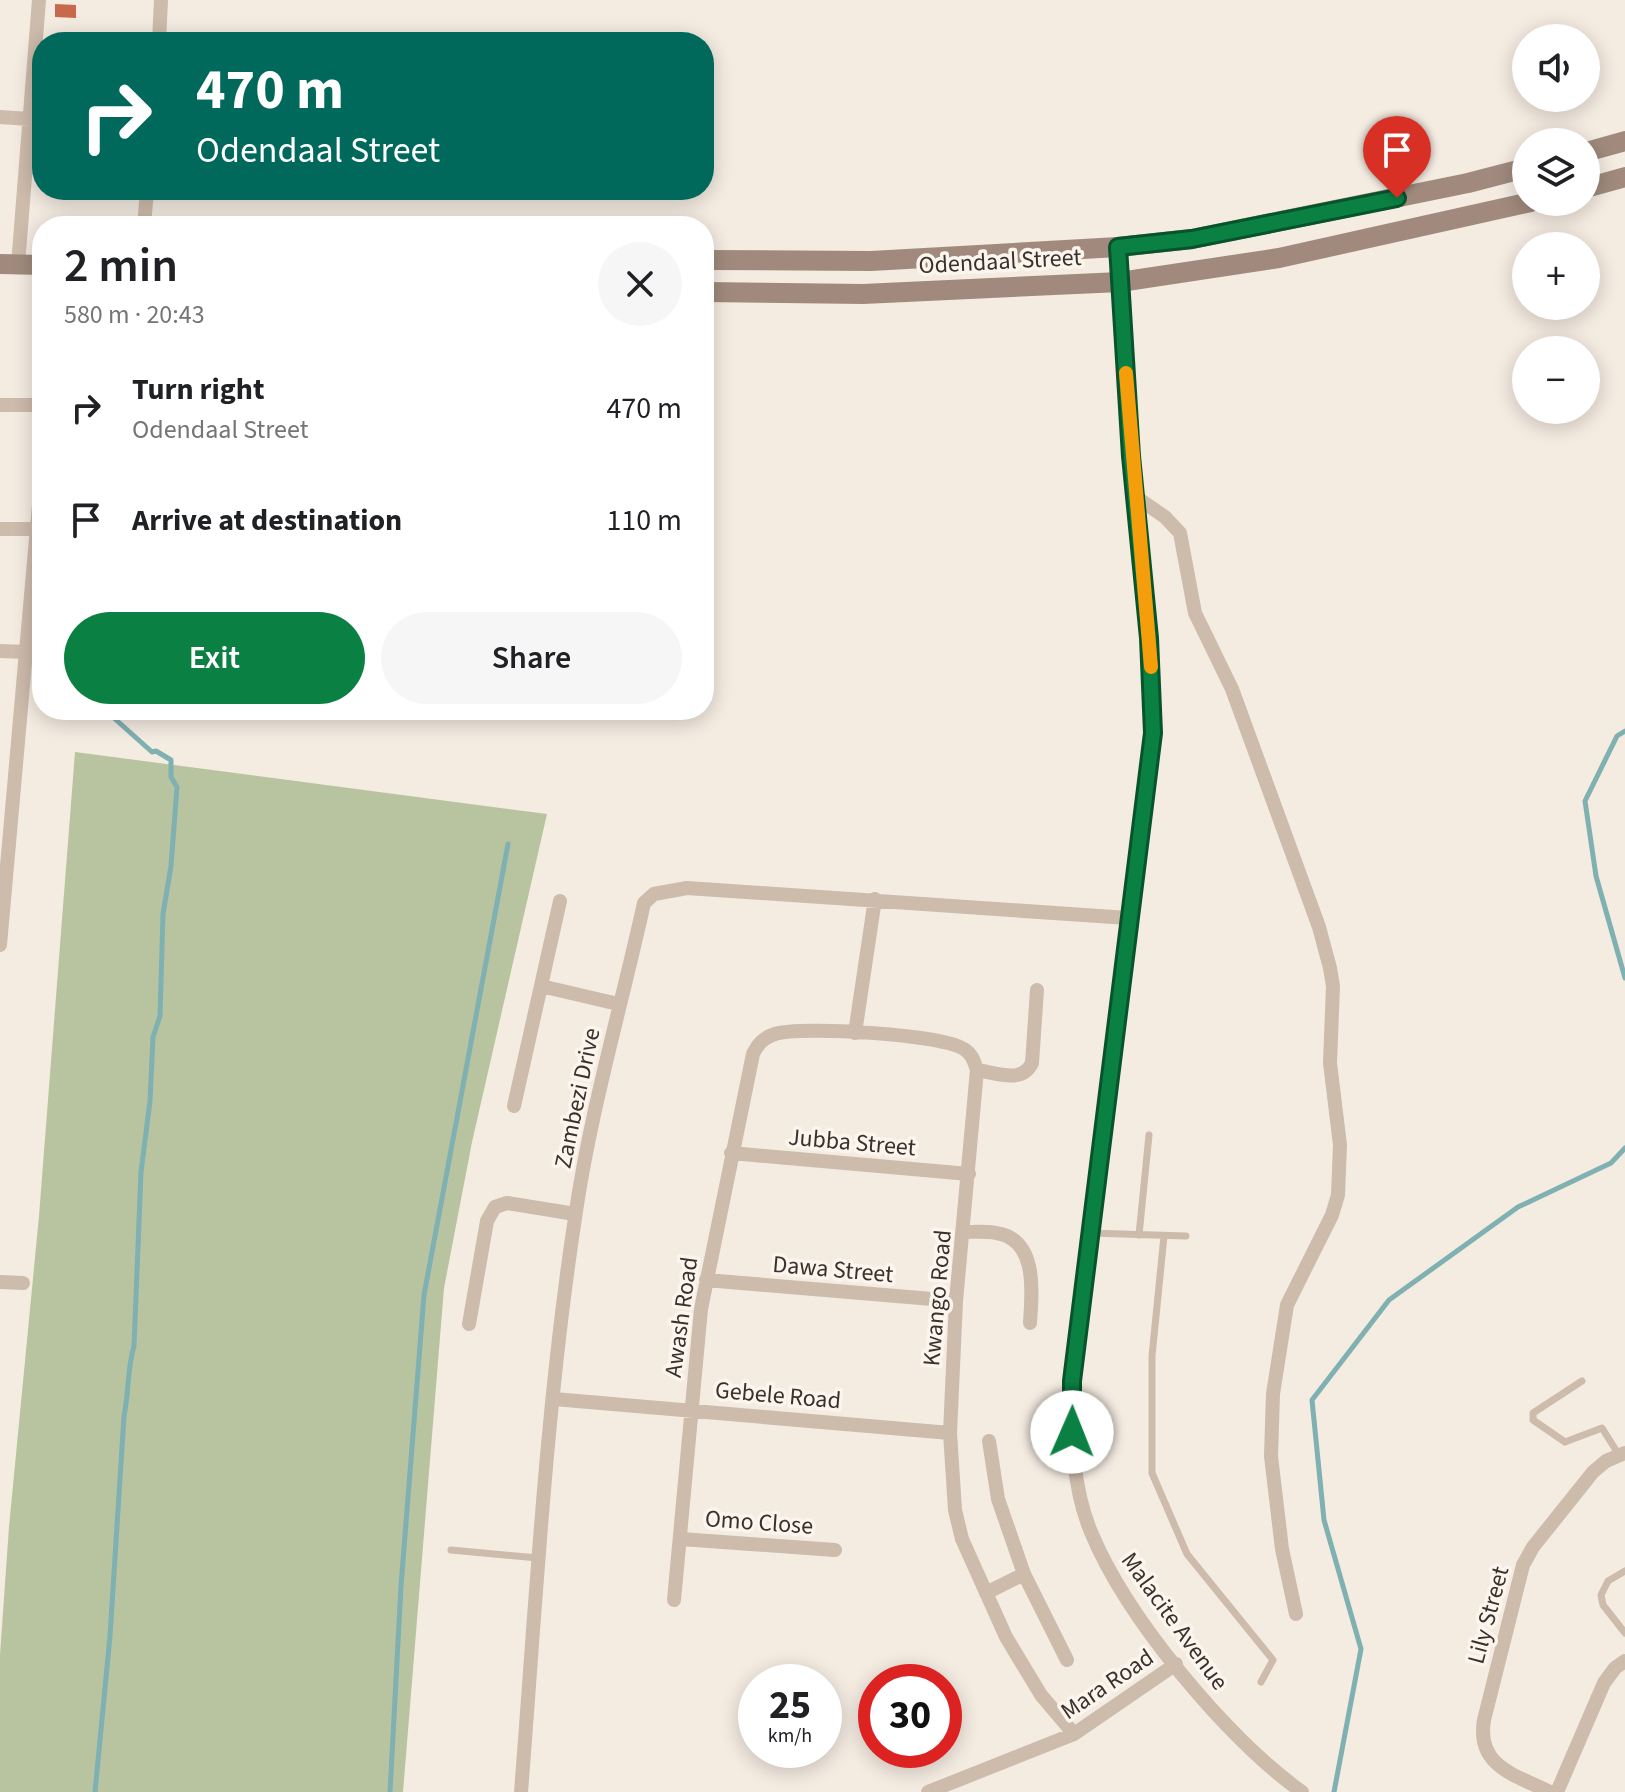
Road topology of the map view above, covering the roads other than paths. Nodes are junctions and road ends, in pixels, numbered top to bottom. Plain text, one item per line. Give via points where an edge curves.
1 (39, 0) edge
2 (161, 0) edge
3 (36, 32) edge
4 (159, 32) edge
5 (32, 83) edge
6 (0, 117) edge
7 (29, 119) junction
8 (1625, 141) edge
9 (1600, 148) edge
10 (1512, 172) edge
11 (1625, 177) edge
12 (1600, 184) edge
13 (1512, 206) edge
14 (1118, 247) junction
15 (714, 260) edge
16 (9, 264) edge
17 (32, 265) edge
18 (1120, 282) junction
19 (714, 292) edge
20 (0, 405) edge
21 (32, 405) edge
22 (1136, 497) junction
23 (0, 529) edge
24 (32, 529) edge
25 (32, 590) edge
26 (0, 651) edge
27 (26, 652) junction
28 (5, 817) edge
29 (875, 899) junction
30 (560, 901) dead end
31 (1128, 918) junction
32 (0, 945) edge
33 (541, 986) junction
34 (1037, 990) dead end
35 (618, 1004) junction
36 (855, 1033) junction
37 (977, 1070) junction
38 (514, 1106) dead end
39 (1149, 1135) dead end
40 (731, 1153) junction
41 (969, 1174) junction
42 (575, 1214) junction
43 (964, 1232) junction
44 (1090, 1233) junction
45 (1139, 1235) junction
46 (1164, 1236) junction
47 (1186, 1236) dead end
48 (706, 1280) junction
49 (0, 1282) edge
50 (23, 1283) dead end
51 (956, 1301) junction
52 (1030, 1323) dead end
53 (469, 1324) dead end
54 (1582, 1381) dead end
55 (554, 1399) junction
56 (691, 1410) junction
57 (950, 1433) junction
58 (989, 1441) dead end
59 (1622, 1454) edge
60 (681, 1539) junction
61 (451, 1550) dead end
62 (835, 1550) dead end
63 (540, 1558) junction
64 (1625, 1571) edge
65 (1024, 1574) junction
66 (986, 1593) junction
67 (674, 1600) dead end
68 (1296, 1614) dead end
69 (1625, 1633) edge
70 (1067, 1660) dead end
71 (1625, 1661) edge
72 (1176, 1664) junction
73 (1261, 1682) dead end
74 (1074, 1734) junction
75 (521, 1792) edge
76 (928, 1792) edge
77 (1302, 1792) edge
78 (1550, 1792) edge
79 (1557, 1792) edge

1 - 3 street
2 - 4 street
5 - 7 street
6 - 7 street
7 - 16 street
8 - 9 street
10 - 14 street, Odendaal Street via 1245,229
11 - 12 street
13 - 18 street, Odendaal Street via 1279,258
14 - 15 street, Odendaal Street via 871,261
14 - 18 street, Malacite Avenue
16 - 17 street
18 - 19 street, Odendaal Street via 863,294
18 - 22 street, Malacite Avenue
20 - 21 street
22 - 31 street, Malacite Avenue via 1153,733
22 - 68 street via 1180,533 1195,613 1232,689 1319,927 1333,986 1330,1063 1340,1145 1338,1195 1287,1305 1273,1394 1271,1456
23 - 24 street
25 - 27 street
26 - 27 street
27 - 28 street
28 - 32 street
29 - 31 street, Zambezi Drive
29 - 35 street, Zambezi Drive via 687,888 654,894 644,903
29 - 36 street
30 - 33 street
31 - 44 street, Malacite Avenue
33 - 35 street
33 - 38 street
34 - 37 street via 1027,1073
35 - 42 street, Zambezi Drive
36 - 37 street via 955,1045 973,1057
36 - 40 street, Awash Road via 791,1030 758,1044
37 - 41 street, Kwango Road
39 - 45 lane
40 - 41 street, Jubba Street
40 - 48 street, Awash Road
41 - 43 street, Kwango Road
42 - 53 street via 507,1203 495,1207 487,1221
42 - 55 street, Zambezi Drive
43 - 51 street, Kwango Road
43 - 52 street via 998,1233 1018,1247 1032,1272
44 - 45 lane
44 - 72 street, Malacite Avenue via 1072,1381 1074,1471 1090,1531 1104,1559
45 - 46 lane
46 - 47 lane
46 - 73 lane via 1152,1356 1152,1473 1187,1554 1273,1660
48 - 51 street, Dawa Street
48 - 56 street, Awash Road
49 - 50 street
51 - 57 street, Kwango Road
54 - 59 lane via 1533,1413 1533,1420 1565,1442 1602,1428
55 - 56 street, Gebele Road
55 - 63 street, Zambezi Drive
56 - 57 street, Gebele Road
56 - 60 street, Awash Road
57 - 66 street, Kwango Road via 958,1526
58 - 65 street via 998,1499
59 - 78 street, Lily Street via 1593,1472 1527,1557 1484,1720 1482,1741 1492,1761
60 - 62 street, Omo Close
60 - 67 street, Awash Road
61 - 63 lane
63 - 75 street, Zambezi Drive
64 - 69 lane via 1604,1586 1601,1595
65 - 66 street
65 - 70 street
66 - 74 street, Kwango Road via 1041,1695
71 - 79 street via 1604,1683
72 - 74 street, Mara Road
72 - 77 street, Malacite Avenue via 1218,1717
74 - 76 street, Mara Road

